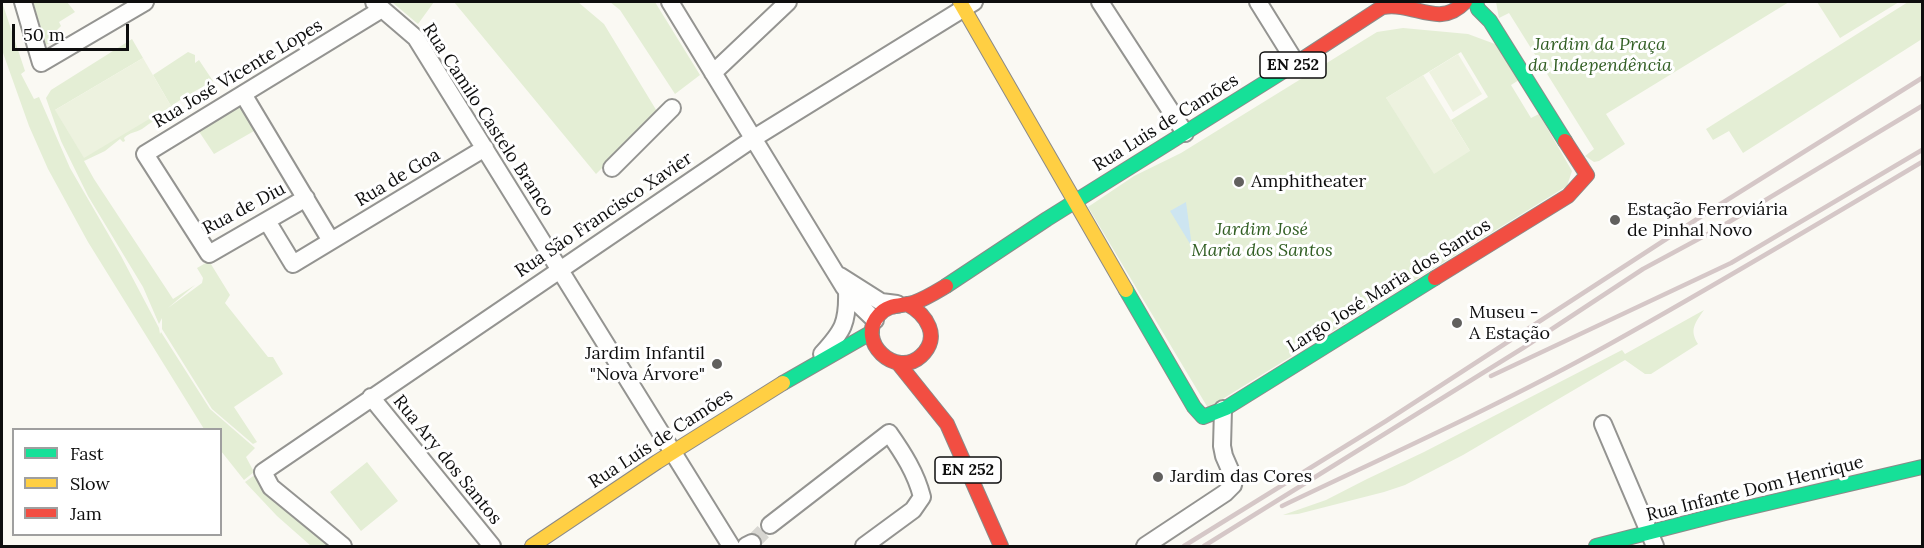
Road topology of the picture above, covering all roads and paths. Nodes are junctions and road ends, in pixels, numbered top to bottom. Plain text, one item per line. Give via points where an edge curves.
1 (23, 2) edge
2 (145, 2) edge
3 (670, 2) edge
4 (788, 2) edge
5 (1101, 2) edge
6 (1258, 2) edge
7 (966, 4) edge
8 (1387, 4) edge
9 (378, 5) edge
10 (1413, 5) edge
11 (1459, 7) edge
12 (1479, 8) edge
13 (1296, 63) junction
14 (713, 73) junction
15 (243, 94) junction
16 (672, 108) dead end
17 (1185, 133) junction
18 (754, 138) junction
19 (485, 148) junction
20 (145, 154) joint
21 (612, 168) dead end
22 (306, 198) junction
23 (1074, 202) junction
24 (267, 221) junction
25 (331, 241) junction
26 (560, 269) junction
27 (969, 270) junction
28 (837, 274) junction
29 (848, 291) junction
30 (902, 304) junction
31 (930, 324) junction
32 (873, 326) junction
33 (925, 352) junction
34 (866, 353) junction
35 (898, 363) junction
36 (812, 365) junction
37 (928, 368) dead end
38 (934, 387) dead end
39 (371, 397) junction
40 (1223, 409) junction
41 (940, 413) junction
42 (1603, 424) dead end
43 (673, 452) junction
44 (1923, 467) edge
45 (770, 525) tunnel mouth
46 (1653, 540) edge
47 (343, 546) edge
48 (492, 546) edge
49 (532, 546) edge
50 (731, 546) edge
51 (864, 546) edge
52 (1000, 546) edge
53 (1145, 546) edge
54 (1596, 546) edge

1 - 2 street via 41,63
3 - 14 street
4 - 14 street
5 - 17 street
6 - 13 street
7 - 18 street, Rua São Francisco Xavier
7 - 23 main road
8 - 10 main road, Rua Luis de Camões / EN 252
8 - 13 main road, Rua Luis de Camões / EN 252
9 - 15 street, Rua José Vicente Lopes
9 - 19 street, Rua Camilo Castelo Branco via 416,38
10 - 11 main road, Rua Luis de Camões / EN 252 via 1428,14 1440,15
11 - 12 street via 1472,12
12 - 40 main road, Largo José Maria dos Santos via 1587,175 1568,196
13 - 17 main road, Rua Luis de Camões / EN 252
14 - 18 street
15 - 20 street, Rua José Vicente Lopes
15 - 22 street
16 - 21 street
17 - 23 main road, Rua Luis de Camões / EN 252
18 - 26 street, Rua São Francisco Xavier
18 - 28 street
19 - 25 street, Rua de Goa
19 - 26 street, Rua Camilo Castelo Branco
20 - 24 street, Rua de Diu via 208,254
22 - 24 street, Rua de Diu
22 - 25 street
23 - 27 main road, Rua Luis de Camões / EN 252
23 - 40 main road, Largo José Maria dos Santos via 1194,407 1203,417
24 - 25 street, Rua de Goa via 293,264
26 - 39 street, Rua São Francisco Xavier
26 - 43 street, Rua Camilo Castelo Branco
27 - 30 main road, EN 252 via 917,302
27 - 31 main road, EN 252
28 - 29 street
28 - 30 street via 881,302
29 - 32 street
29 - 36 street via 848,313 840,335
30 - 31 main road via 921,311
30 - 32 main road, EN 252 via 880,312
31 - 33 main road, EN 252 via 931,339
32 - 34 main road via 873,342
32 - 36 main road, Rua Luís de Camões
33 - 35 main road via 917,359
33 - 37 main road, EN 252
34 - 35 main road, EN 252
34 - 36 main road
35 - 41 main road, EN 252
36 - 43 main road, Rua Luís de Camões
38 - 41 main road, EN 252
39 - 47 street, Rua São Francisco Xavier via 263,472 271,487
39 - 48 street, Rua Ary dos Santos
40 - 53 street via 1222,446 1233,486
41 - 52 main road, EN 252 via 955,438
42 - 46 street
43 - 49 main road, Rua Luís de Camões
43 - 50 street, Rua Camilo Castelo Branco
44 - 46 main road, Rua Infante Dom Henrique
45 - 51 street via 889,433 906,459 922,497 913,510
46 - 54 main road, Rua Infante Dom Henrique

